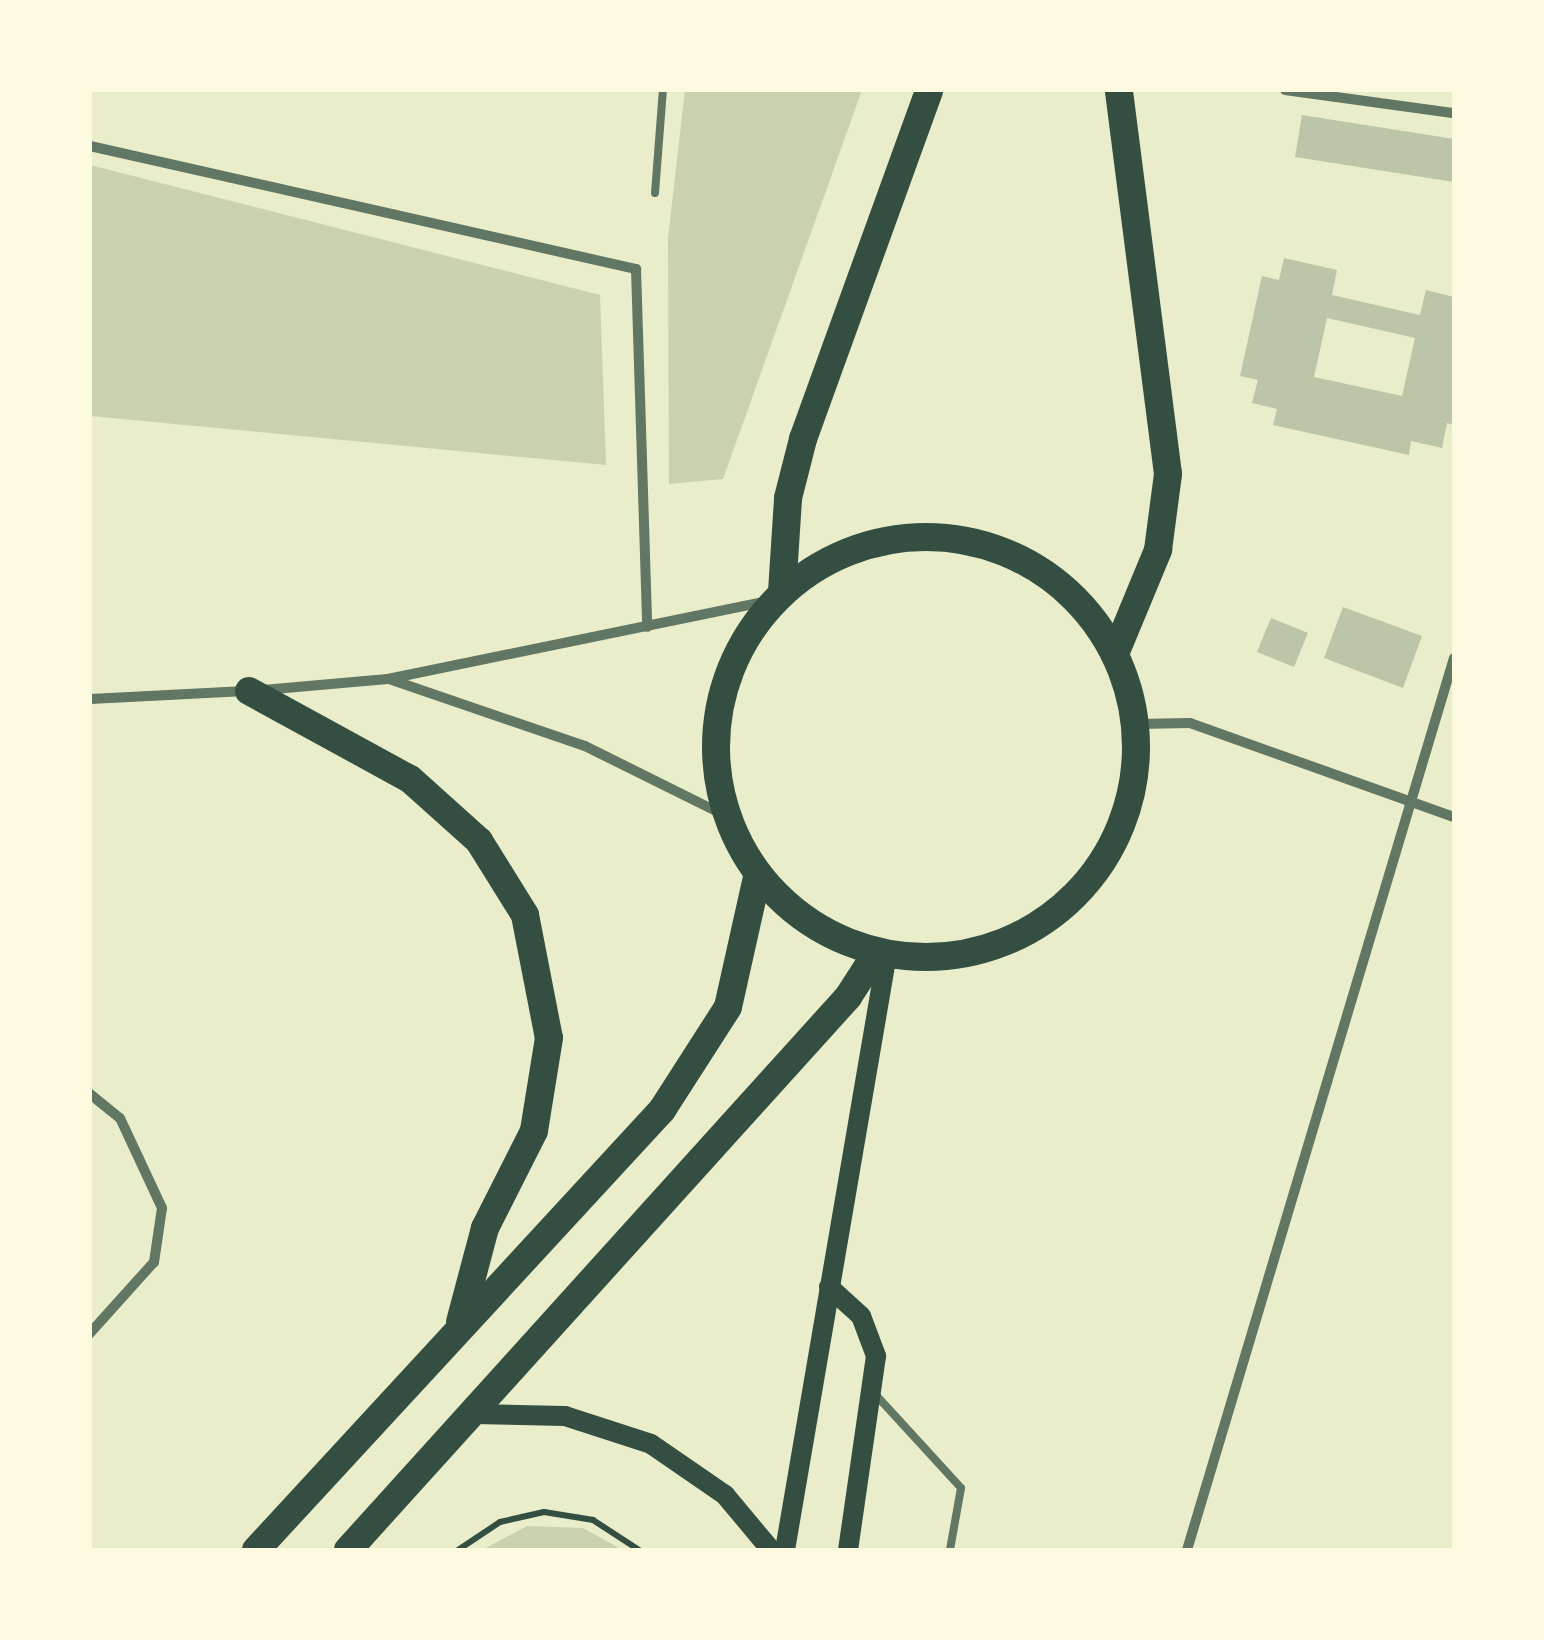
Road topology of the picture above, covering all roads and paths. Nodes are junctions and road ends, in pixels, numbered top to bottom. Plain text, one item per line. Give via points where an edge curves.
1 (664, 90) edge
2 (928, 90) edge
3 (1119, 90) edge
4 (1285, 90) edge
5 (1389, 90) edge
6 (1388, 104) junction
7 (1454, 113) edge
8 (90, 146) edge
9 (655, 192) dead end
10 (778, 596) junction
11 (647, 627) junction
12 (1115, 654) junction
13 (1454, 658) edge
14 (388, 679) junction
15 (249, 691) junction
16 (90, 699) edge
17 (1136, 724) junction
18 (1407, 802) junction
19 (728, 816) junction
20 (1454, 817) edge
21 (758, 874) junction
22 (882, 953) junction
23 (90, 1094) edge
24 (829, 1287) junction
25 (459, 1328) junction
26 (90, 1333) edge
27 (872, 1391) junction
28 (474, 1414) junction
29 (256, 1550) edge
30 (348, 1550) edge
31 (458, 1550) edge
32 (639, 1550) edge
33 (771, 1550) edge
34 (785, 1550) edge
35 (848, 1550) edge
36 (950, 1550) edge
37 (1187, 1550) edge

1 - 9 lane
2 - 10 highway via 803,438 788,498
3 - 12 highway via 1168,474 1158,550
4 - 6 street
5 - 6 street
6 - 7 street
8 - 11 street via 636,269
10 - 11 street
10 - 12 highway via 828,559 880,540 936,536 973,542 1042,571 1085,608
10 - 19 highway via 740,647 720,702 716,760
11 - 14 street
12 - 17 highway
13 - 18 street
14 - 15 street
14 - 19 street via 585,746
15 - 16 street
15 - 25 highway via 410,779 479,841 525,916 549,1038 534,1131 485,1228
17 - 18 street via 1190,723
17 - 22 highway via 1134,780 1118,834 1088,882 1048,920 998,945 942,957
18 - 20 street
18 - 37 street
19 - 21 highway
21 - 22 highway via 791,909 832,935
21 - 25 highway via 728,1008 662,1110
22 - 24 main road
22 - 28 highway
23 - 26 street via 120,1118 162,1208 154,1262
24 - 27 main road via 847,1299 871,1335
24 - 34 main road
25 - 29 highway
27 - 35 main road
27 - 36 lane via 961,1488
28 - 30 highway
28 - 33 main road via 565,1416 651,1444 726,1496
31 - 32 path via 500,1522 544,1512 592,1520

